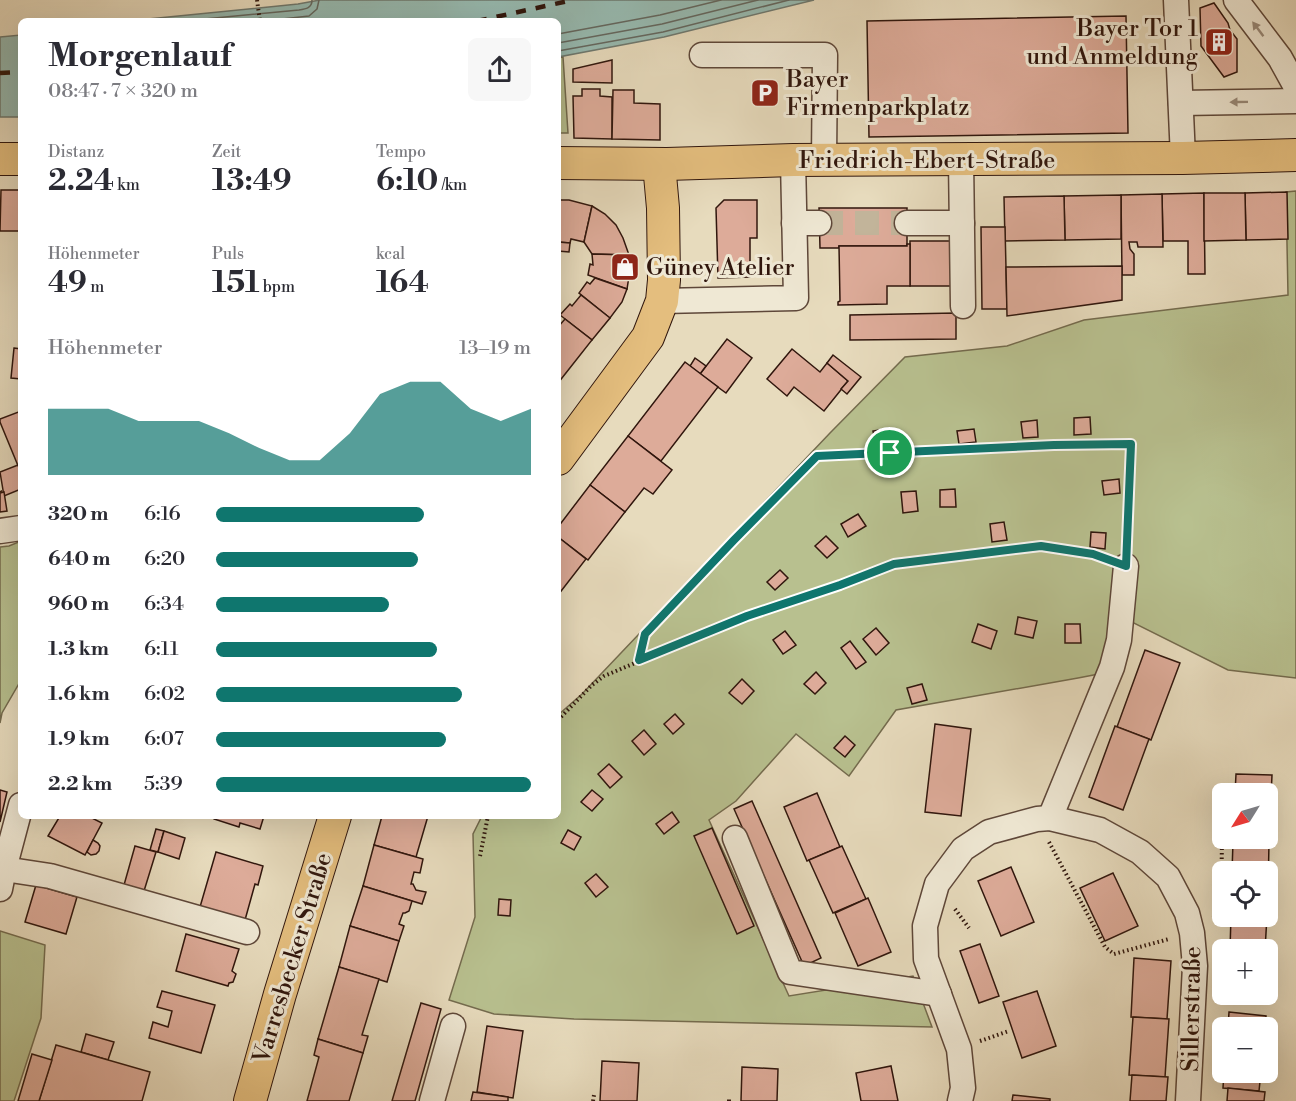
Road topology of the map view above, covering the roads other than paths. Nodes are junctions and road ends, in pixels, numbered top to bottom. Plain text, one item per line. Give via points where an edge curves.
1 (1176, 0) edge
2 (1236, 0) edge
3 (702, 56) dead end
4 (1296, 87) edge
5 (1296, 101) edge
6 (1181, 103) junction
7 (1296, 154) edge
8 (1183, 158) junction
9 (0, 159) edge
10 (18, 159) edge
11 (962, 159) junction
12 (793, 160) junction
13 (824, 160) junction
14 (561, 163) edge
15 (659, 164) junction
16 (794, 223) junction
17 (819, 223) tunnel mouth
18 (907, 223) tunnel mouth
19 (962, 223) junction
20 (662, 301) junction
21 (963, 306) dead end
22 (561, 455) edge
23 (18, 528) edge
24 (0, 531) edge
25 (1126, 566) road end
26 (18, 817) edge
27 (1043, 818) junction
28 (334, 819) edge
29 (735, 838) dead end
30 (2, 878) edge
31 (247, 932) dead end
32 (939, 994) junction
33 (453, 1026) dead end
34 (250, 1101) edge
35 (432, 1101) edge
36 (960, 1101) edge
37 (1188, 1101) edge

1 - 6 street
4 -> 2 street via 1280,58
3 - 13 street via 825,55
5 -> 6 street
6 - 8 street
7 - 8 main road, Friedrich-Ebert-Straße
8 - 11 main road, Friedrich-Ebert-Straße
9 - 10 main road
11 - 13 main road, Friedrich-Ebert-Straße
11 - 19 street
12 - 13 main road, Friedrich-Ebert-Straße
12 - 15 main road, Friedrich-Ebert-Straße
12 - 16 street
14 - 15 main road, Friedrich-Ebert-Straße
15 - 20 main road via 663,208
16 - 17 street
16 - 20 street via 796,298
18 - 19 street
19 - 21 street
20 - 22 main road via 648,337
23 - 24 street
25 - 27 street via 1119,640 1112,667
26 - 30 street
27 - 32 street, Sillerstraße via 990,832 963,849 937,884 925,926 926,959
27 - 37 street, Sillerstraße via 1100,830 1140,852 1168,878 1187,913 1195,966
28 - 34 main road, Varresbecker Straße
29 - 32 street via 790,972
30 - 31 street via 50,876
32 - 36 street, Sillerstraße via 959,1048 963,1088
33 - 35 street

